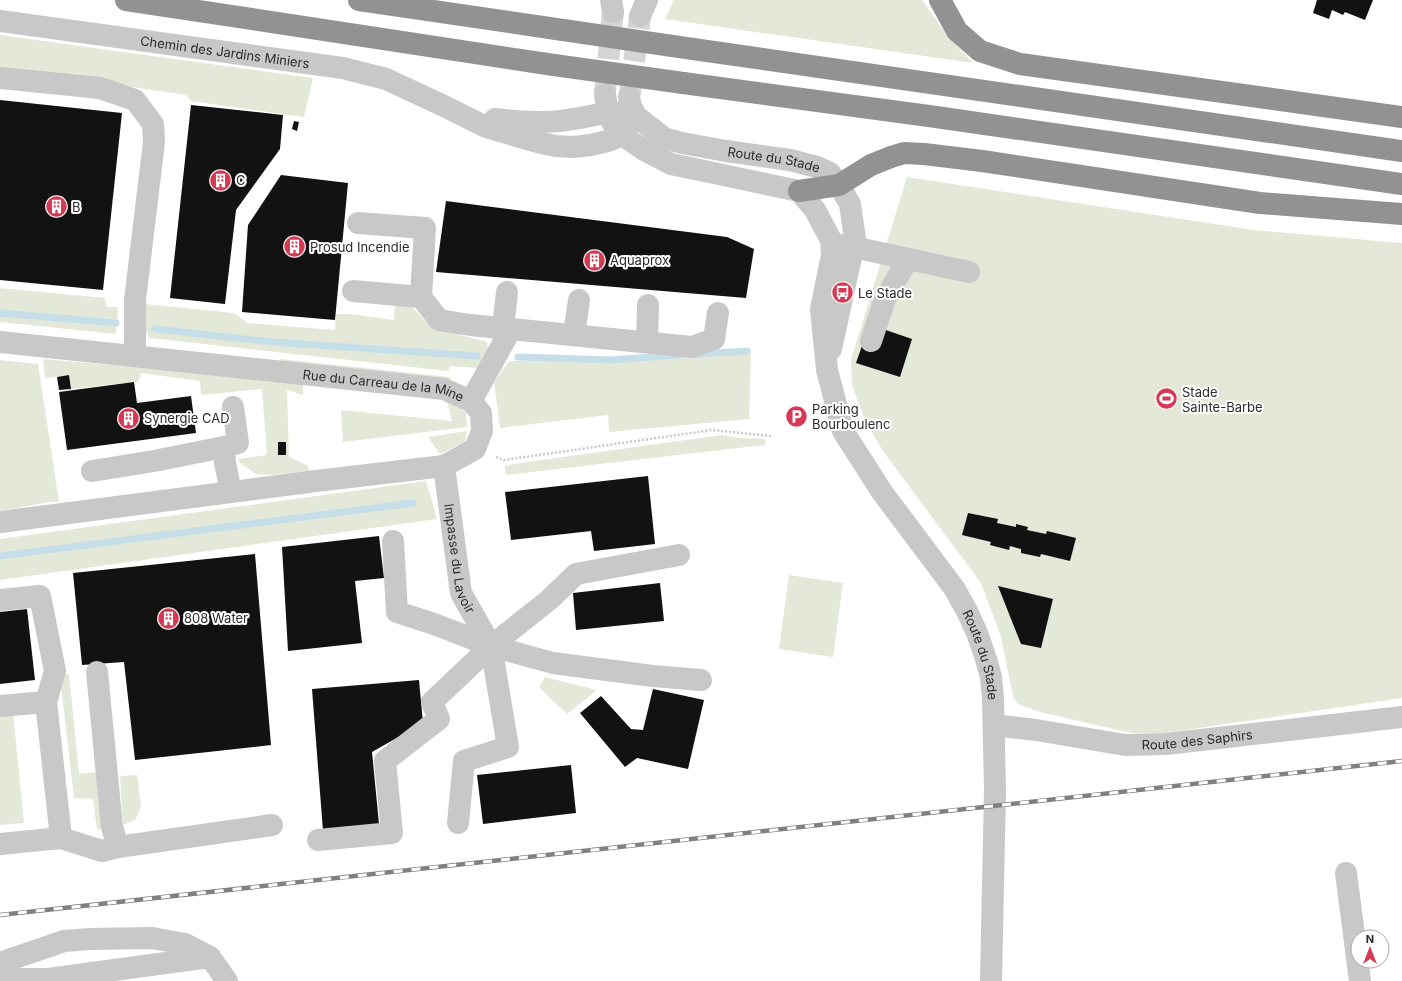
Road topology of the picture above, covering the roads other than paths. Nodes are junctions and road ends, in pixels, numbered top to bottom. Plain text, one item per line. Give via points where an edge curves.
1 (126, 0) edge
2 (359, 0) edge
3 (940, 0) edge
4 (0, 21) edge
5 (0, 78) edge
6 (607, 104) junction
7 (444, 106) junction
8 (633, 106) junction
9 (1402, 117) edge
10 (622, 135) junction
11 (1402, 151) edge
12 (1402, 184) edge
13 (839, 185) junction
14 (799, 191) junction
15 (1402, 214) edge
16 (358, 223) dead end
17 (831, 244) junction
18 (853, 247) junction
19 (908, 259) junction
20 (969, 272) dead end
21 (353, 291) dead end
22 (507, 292) dead end
23 (421, 297) junction
24 (579, 300) dead end
25 (648, 305) dead end
26 (718, 312) dead end
27 (507, 329) junction
28 (574, 335) junction
29 (871, 341) dead end
30 (0, 342) edge
31 (647, 342) junction
32 (135, 356) junction
33 (827, 370) junction
34 (471, 401) junction
35 (233, 407) dead end
36 (224, 447) junction
37 (444, 466) junction
38 (92, 472) dead end
39 (231, 492) junction
40 (0, 522) edge
41 (393, 541) dead end
42 (679, 555) dead end
43 (0, 600) edge
44 (491, 646) junction
45 (97, 672) dead end
46 (701, 680) dead end
47 (46, 702) junction
48 (0, 706) edge
49 (1402, 717) edge
50 (994, 725) junction
51 (458, 823) dead end
52 (272, 825) dead end
53 (61, 838) junction
54 (318, 840) dead end
55 (0, 844) edge
56 (118, 847) junction
57 (1346, 873) dead end
58 (210, 957) junction
59 (0, 963) edge
60 (0, 979) edge
61 (227, 981) edge
62 (991, 981) edge
63 (1360, 981) edge

1 - 12 highway, bridge via 554,65
2 - 11 highway, bridge
3 - 9 highway via 957,31 980,51 1020,64
4 - 7 street, Chemin des Jardins Miniers via 343,68 386,79
5 - 32 street via 100,88 135,100 153,124 154,142 135,300
6 - 7 street via 594,114 544,122 488,118
6 - 8 street via 619,112
6 - 10 street, Route du Stade via 614,126
7 - 10 street via 486,128 556,146 591,145
8 - 10 street
8 - 13 street, Route du Stade via 664,138 726,151 790,160 830,173
10 - 14 street, Route du Stade via 671,164
13 - 14 highway
13 - 15 highway via 871,165 891,157 904,153 924,154 1260,203
13 - 18 street, Route du Stade via 850,204 855,239
14 - 17 street, Route du Stade via 815,210
16 - 23 street via 425,228
17 - 18 street
17 - 33 street, Route du Stade via 832,255 821,309
18 - 19 street
18 - 33 street, Route du Stade
19 - 20 street
19 - 29 street via 885,299
21 - 23 street
22 - 27 street
23 - 27 street via 439,320
24 - 28 street
25 - 31 street
26 - 31 street via 714,339 692,347
27 - 28 street
27 - 34 street
28 - 31 street
30 - 32 street, Rue du Carreau de la Mine
32 - 34 street, Rue du Carreau de la Mine via 444,389
33 - 50 street, Route du Stade via 843,431 849,442 882,492 954,588 967,611 991,677
34 - 37 street, Rue du Carreau de la Mine via 480,413 482,425 475,449
35 - 36 street via 238,443
36 - 38 street
36 - 39 street
37 - 39 street
37 - 44 street, Impasse du Lavoir via 461,593
39 - 40 street
41 - 44 street via 397,612
42 - 44 street via 576,574 549,600
43 - 47 street via 40,596 55,671
44 - 46 street via 553,663
44 - 51 street via 508,748 464,761
44 - 54 street via 432,702 440,719 385,761 392,833
45 - 56 street via 112,827
47 - 48 street
47 - 53 street
49 - 50 street, Route des Saphirs via 1166,744 1124,745
50 - 62 street, Route du Stade
52 - 56 street
53 - 55 street
53 - 56 street via 102,851
57 - 63 street
58 - 59 street via 185,944 152,938 90,939 64,941
58 - 60 street via 48,979
58 - 61 street

